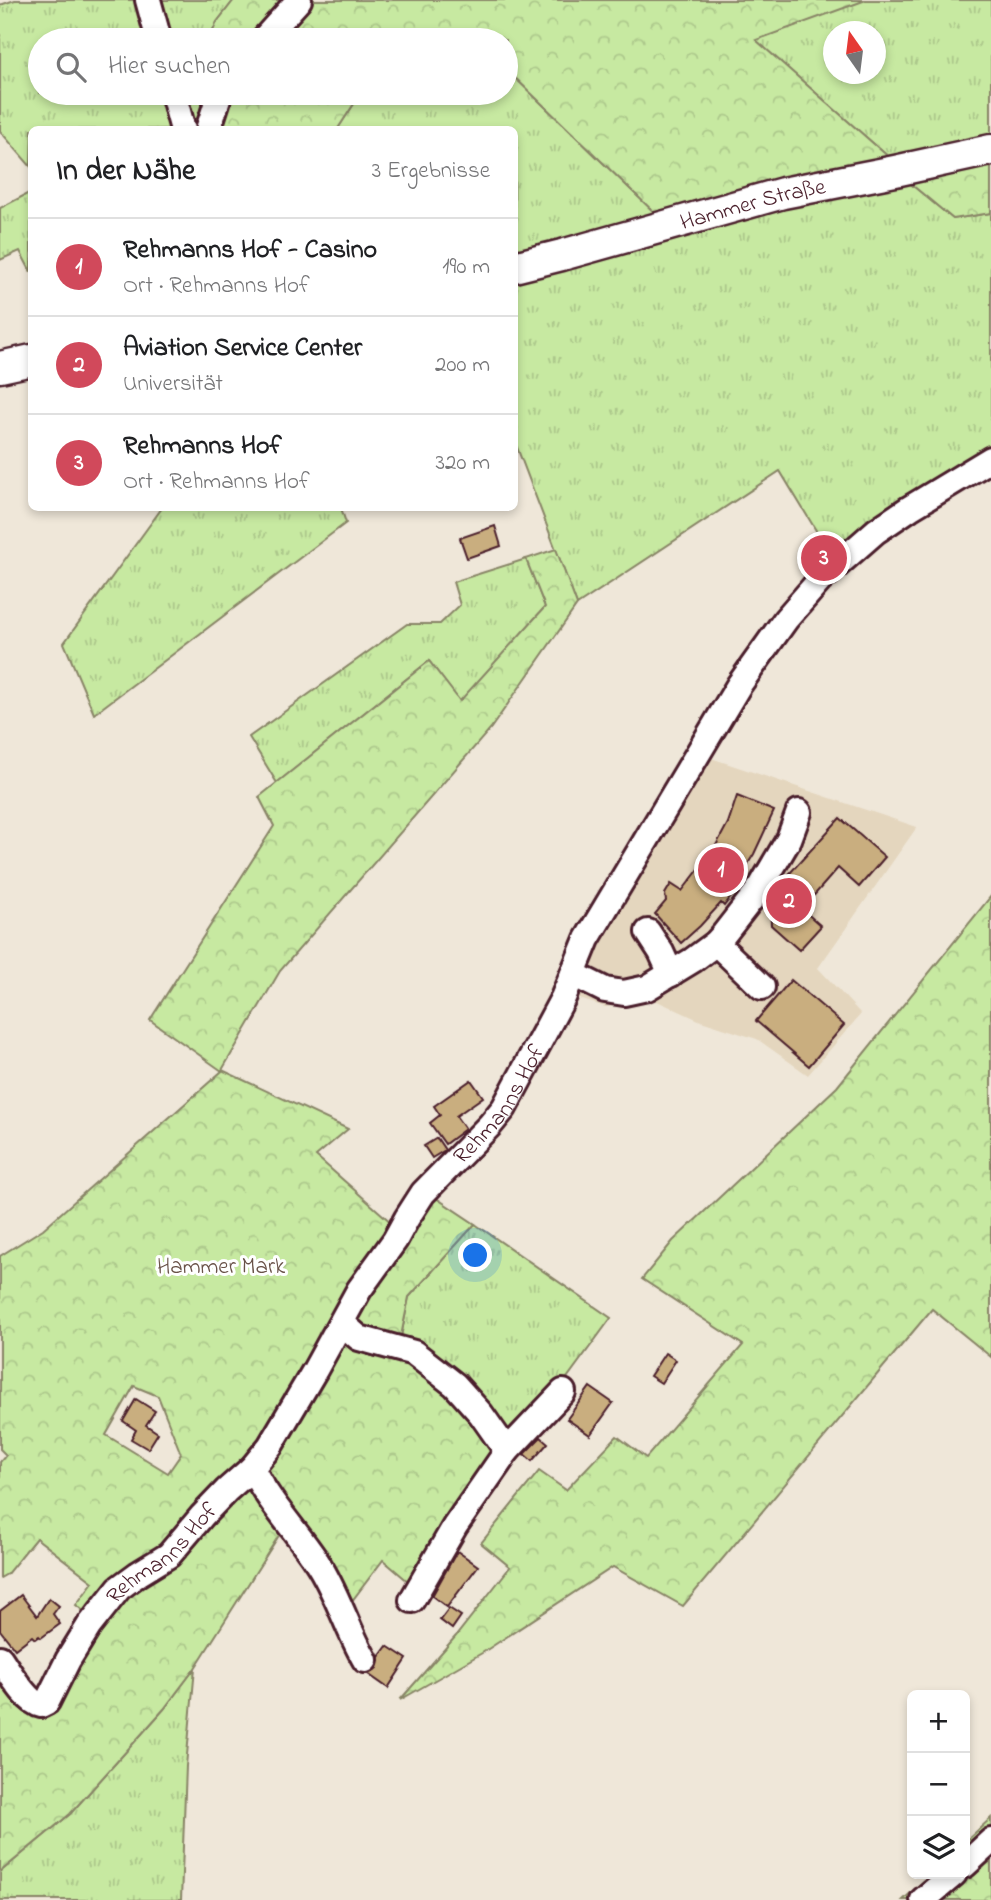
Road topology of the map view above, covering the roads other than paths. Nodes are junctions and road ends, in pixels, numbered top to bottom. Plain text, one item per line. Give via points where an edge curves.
1 (148, 0) edge
2 (299, 0) edge
3 (156, 28) edge
4 (274, 28) edge
5 (176, 105) edge
6 (216, 105) edge
7 (182, 126) edge
8 (209, 126) edge
9 (991, 150) edge
10 (518, 266) edge
11 (28, 361) edge
12 (0, 367) edge
13 (991, 459) edge
14 (800, 812) dead end
15 (648, 932) dead end
16 (716, 943) junction
17 (573, 974) junction
18 (671, 974) junction
19 (762, 987) dead end
20 (342, 1323) junction
21 (563, 1392) dead end
22 (507, 1451) junction
23 (252, 1468) junction
24 (412, 1600) dead end
25 (0, 1658) edge
26 (365, 1660) dead end
27 (991, 1841) edge
28 (970, 1860) edge
29 (948, 1879) edge
30 (923, 1900) edge

1 - 3 street
2 - 4 street
5 - 7 street
6 - 8 street
9 - 10 main road, Hammer Straße via 783,193
11 - 12 main road
13 - 17 street, Rehmanns Hof via 876,531 820,580 786,619 696,755 587,939
14 - 16 street via 760,888
15 - 18 street
16 - 18 street
16 - 19 street
17 - 18 street via 605,990 624,993 647,988
17 - 20 street, Rehmanns Hof via 504,1108 423,1193
20 - 22 street via 359,1338 414,1353 455,1385
20 - 23 street, Rehmanns Hof via 270,1446
21 - 22 street
22 - 24 street via 455,1526
23 - 25 street, Rehmanns Hof via 169,1555 119,1588 89,1626 47,1702 35,1704
23 - 26 street via 319,1564
27 - 28 street
29 - 30 street

